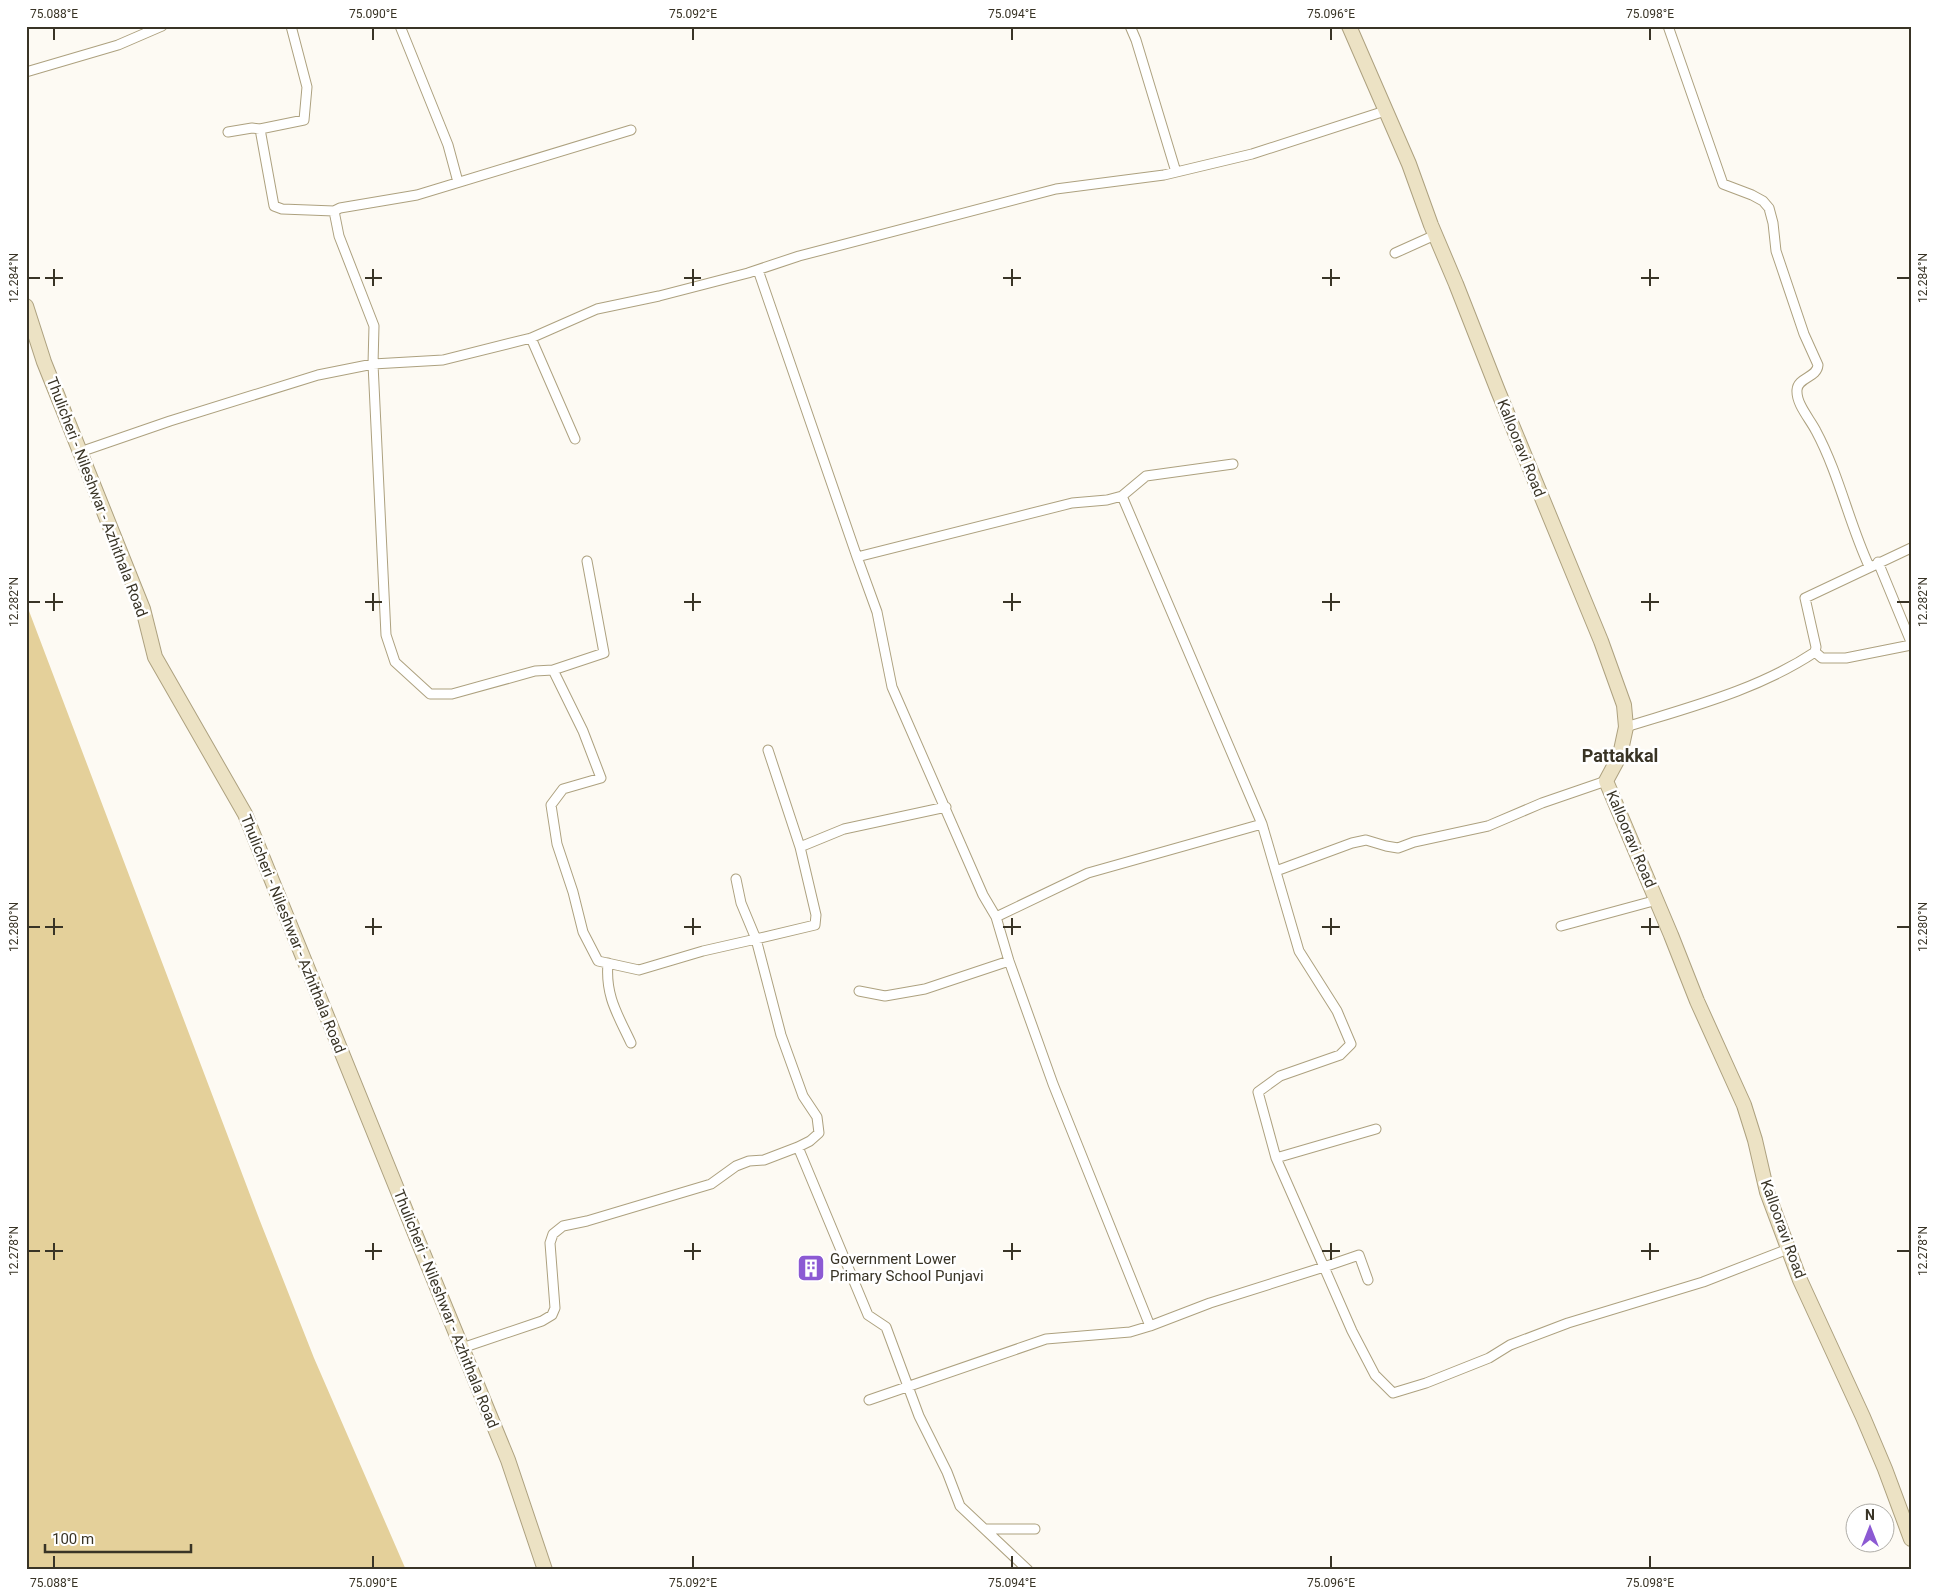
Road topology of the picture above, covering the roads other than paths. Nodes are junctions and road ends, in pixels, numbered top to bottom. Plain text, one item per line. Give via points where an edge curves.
1 (162, 26) edge
2 (290, 26) edge
3 (400, 26) edge
4 (1130, 26) edge
5 (1349, 26) edge
6 (1668, 26) edge
7 (26, 72) edge
8 (1385, 111) junction
9 (260, 129) junction
10 (631, 130) dead end
11 (228, 132) dead end
12 (1176, 172) junction
13 (458, 182) junction
14 (334, 211) junction
15 (1435, 235) junction
16 (1395, 253) dead end
17 (758, 270) junction
18 (26, 306) edge
19 (531, 338) junction
20 (373, 364) junction
21 (575, 439) dead end
22 (80, 452) junction
23 (1232, 464) dead end
24 (1122, 496) junction
25 (1911, 548) edge
26 (856, 556) junction
27 (587, 561) dead end
28 (1878, 562) junction
29 (1869, 566) junction
30 (1911, 643) edge
31 (1815, 652) junction
32 (553, 670) junction
33 (1626, 727) junction
34 (768, 750) dead end
35 (1606, 781) junction
36 (946, 808) junction
37 (1262, 824) junction
38 (800, 847) junction
39 (1276, 871) junction
40 (736, 879) dead end
41 (1657, 900) junction
42 (996, 917) junction
43 (1560, 926) dead end
44 (756, 939) junction
45 (1009, 962) junction
46 (608, 963) junction
47 (859, 991) dead end
48 (632, 1043) dead end
49 (1376, 1129) dead end
50 (798, 1147) junction
51 (1276, 1158) junction
52 (1788, 1249) junction
53 (1324, 1267) junction
54 (1368, 1280) dead end
55 (1150, 1326) junction
56 (462, 1348) junction
57 (910, 1387) junction
58 (869, 1400) dead end
59 (986, 1529) junction
60 (1036, 1529) dead end
61 (1911, 1539) edge
62 (545, 1570) edge
63 (1028, 1570) edge

1 - 7 street via 118,45
2 - 9 street via 307,87 304,120
3 - 13 street via 448,145
4 - 12 street
5 - 8 main road, Kallooravi Road
6 - 29 street via 1723,184 1752,195 1769,208 1776,252 1786,285 1818,365 1815,373 1799,384 1798,396 1836,476
8 - 12 street via 1252,154
8 - 15 main road, Kallooravi Road
9 - 11 street
9 - 14 street via 274,206
10 - 13 street
12 - 17 street via 1056,190 892,231
13 - 14 street via 417,195
14 - 20 street via 339,236 374,326
15 - 16 street
15 - 33 main road, Kallooravi Road via 1601,641 1624,705
17 - 19 street via 597,309
17 - 26 street
18 - 22 main road, Thulicheri - Nileshwar - Azhithala Road via 44,362
19 - 20 street via 443,360
19 - 21 street
20 - 22 street via 318,375
20 - 32 street via 386,635 395,662 430,694 452,694 535,671
22 - 56 main road, Thulicheri - Nileshwar - Azhithala Road via 143,610 155,656 245,814
23 - 24 street via 1146,476
24 - 26 street via 1072,503
24 - 37 street
25 - 28 street
26 - 36 street via 877,612 892,687
27 - 32 street via 604,653
28 - 29 street
28 - 30 street
29 - 31 street via 1806,598
30 - 31 street via 1846,658 1822,658
31 - 33 street via 1787,670 1726,696
32 - 46 street via 602,778 563,789 551,805 557,844 584,932 598,961
33 - 35 main road, Kallooravi Road via 1620,755
34 - 38 street
35 - 39 street via 1488,826 1398,848 1366,840
35 - 41 main road, Kallooravi Road
36 - 38 street via 844,829
36 - 42 street via 983,895
37 - 39 street
37 - 42 street via 1088,873
38 - 44 street via 816,915 815,925
39 - 51 street via 1299,951 1337,1011 1351,1044 1340,1055 1280,1076 1258,1092
40 - 44 street via 741,903
41 - 43 street
41 - 52 main road, Kallooravi Road via 1744,1105 1767,1192
42 - 45 street
44 - 46 street via 639,970
44 - 50 street via 781,1035 803,1096 817,1117 818,1133
45 - 47 street via 925,989 885,996
45 - 55 street
46 - 48 street via 607,979 612,1002
49 - 51 street
50 - 56 street via 736,1166 711,1184 563,1226 550,1243 555,1308 552,1315
50 - 57 street via 868,1315 886,1327
51 - 53 street
52 - 53 street via 1702,1282 1568,1323 1510,1345 1489,1358 1393,1393 1375,1376
52 - 61 main road, Kallooravi Road via 1867,1426
53 - 54 street via 1359,1255
53 - 55 street via 1210,1303
55 - 57 street via 1130,1332 1046,1339
56 - 62 main road, Thulicheri - Nileshwar - Azhithala Road via 508,1460
57 - 58 street
57 - 59 street via 919,1416 960,1506
59 - 60 street
59 - 63 street

